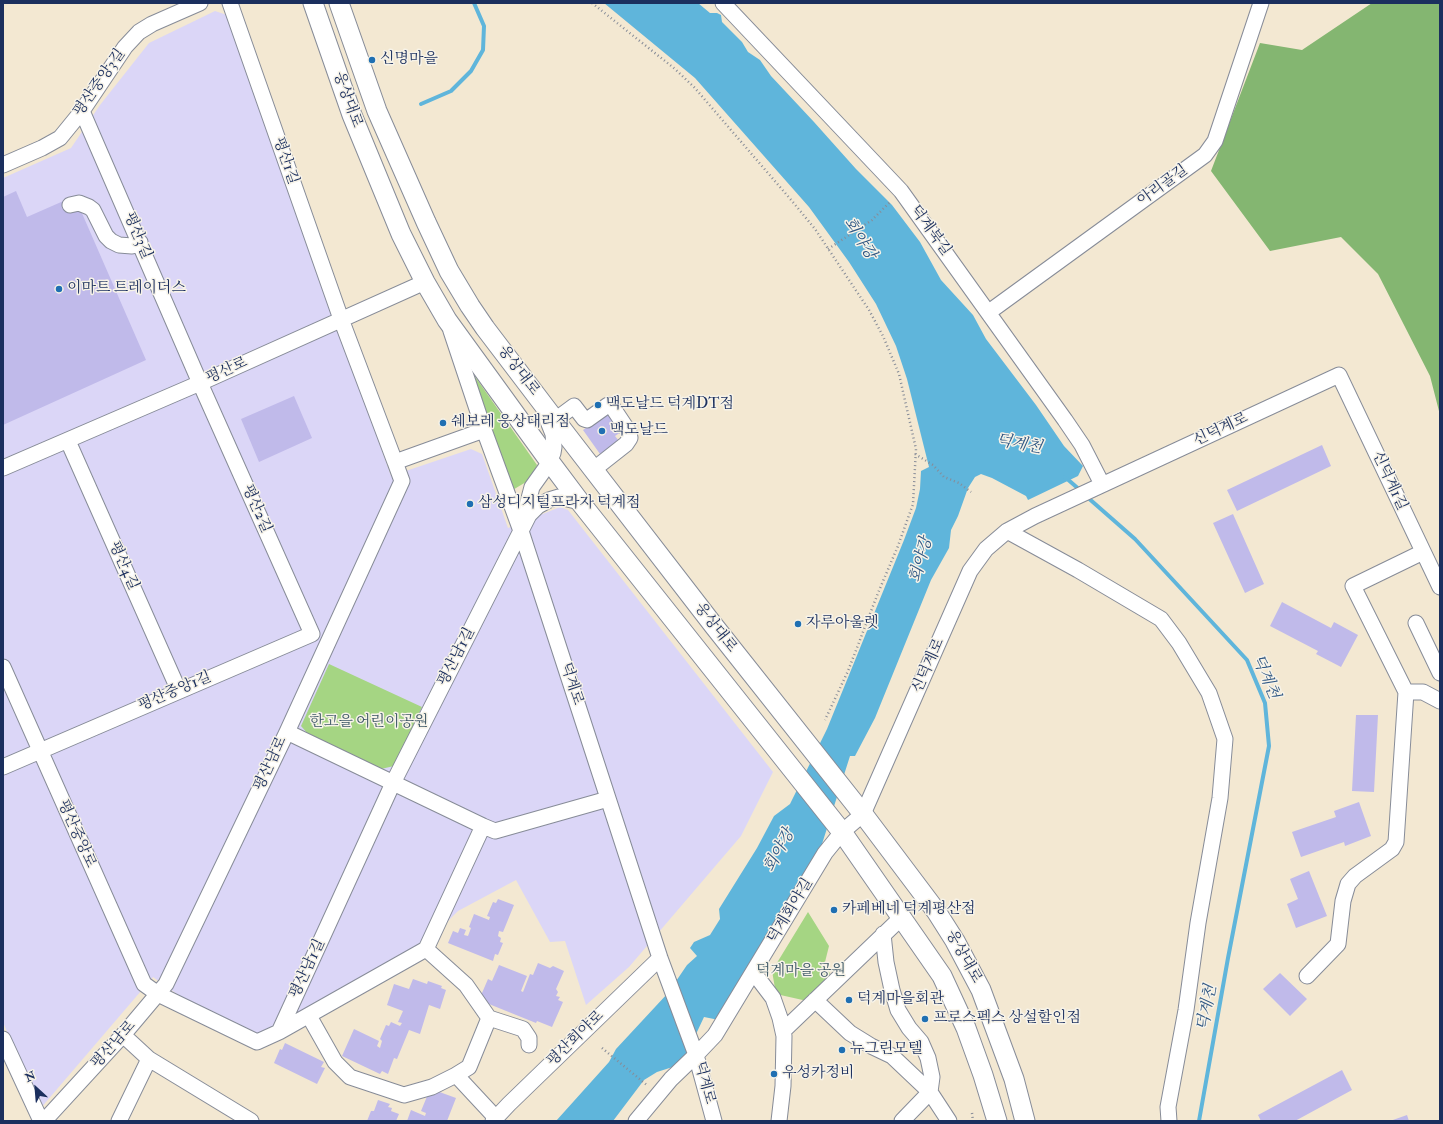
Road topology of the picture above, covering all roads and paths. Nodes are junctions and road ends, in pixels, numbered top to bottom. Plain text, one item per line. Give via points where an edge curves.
1 (200, 3) edge
2 (230, 3) edge
3 (313, 3) edge
4 (340, 3) edge
5 (592, 3) edge
6 (724, 3) edge
7 (1261, 3) edge
8 (82, 111) junction
9 (3, 165) edge
10 (901, 191) junction
11 (70, 205) dead end
12 (140, 242) junction
13 (828, 249) junction
14 (449, 271) junction
15 (425, 282) junction
16 (989, 312) junction
17 (341, 320) junction
18 (447, 320) junction
19 (1339, 375) joint
20 (200, 383) junction
21 (541, 403) junction
22 (555, 420) junction
23 (484, 430) junction
24 (68, 441) junction
25 (916, 454) junction
26 (395, 462) junction
27 (550, 462) junction
28 (3, 468) edge
29 (593, 470) junction
30 (1102, 484) junction
31 (971, 492) dead end
32 (580, 502) junction
33 (521, 531) junction
34 (1007, 532) junction
35 (1423, 552) junction
36 (1440, 587) edge
37 (1416, 623) dead end
38 (312, 634) junction
39 (328, 642) junction
40 (3, 667) edge
41 (1440, 674) edge
42 (179, 691) junction
43 (1406, 692) junction
44 (1422, 692) junction
45 (1440, 701) edge
46 (825, 720) dead end
47 (286, 732) junction
48 (40, 752) junction
49 (3, 768) edge
50 (393, 783) junction
51 (608, 798) junction
52 (863, 814) junction
53 (483, 826) junction
54 (838, 828) junction
55 (901, 918) junction
56 (883, 934) junction
57 (426, 949) junction
58 (662, 963) junction
59 (754, 973) junction
60 (1307, 976) dead end
61 (158, 994) junction
62 (815, 1000) junction
63 (308, 1016) junction
64 (489, 1018) junction
65 (783, 1031) junction
66 (279, 1032) junction
67 (123, 1035) junction
68 (3, 1039) edge
69 (529, 1045) dead end
70 (602, 1048) dead end
71 (694, 1051) junction
72 (149, 1059) junction
73 (456, 1075) junction
74 (645, 1083) dead end
75 (930, 1092) junction
76 (972, 1113) dead end
77 (494, 1120) edge
78 (42, 1121) edge
79 (119, 1121) edge
80 (251, 1121) edge
81 (636, 1121) edge
82 (714, 1121) edge
83 (779, 1121) edge
84 (902, 1121) edge
85 (949, 1121) edge
86 (973, 1121) edge
87 (997, 1121) edge
88 (1025, 1121) edge
89 (1169, 1121) edge

1 - 8 street, 평산중앙3길 via 139,32 125,47
2 - 17 street, 평산1길
3 - 15 main road, 웅상대로 via 352,115 401,234
4 - 14 main road, 웅상대로 via 377,111
5 - 13 path via 694,87 792,201
6 - 10 street, 덕계북길
7 - 16 street, 아리골길 via 1215,141 1205,155
8 - 9 street, 평산중앙3길 via 60,138
8 - 12 street, 평산3길
10 - 13 path via 872,220
10 - 16 street, 덕계북길
11 - 12 street via 79,204 93,210 106,236 119,246 132,246
12 - 20 street, 평산3길
13 - 25 path via 869,310 883,336 899,374
14 - 15 main road, 평산로
14 - 21 main road, 웅상대로 via 482,324
15 - 17 street, 평산로
15 - 18 main road, 웅상대로
16 - 30 street, 덕계북길 via 1066,420
17 - 20 street, 평산로
17 - 26 street, 평산1길
18 - 23 street, 덕계로
18 - 27 main road, 웅상대로
19 - 30 street, 신덕계로
19 - 35 street, 신덕계1길
20 - 24 street, 평산로
20 - 38 street, 평산2길
21 - 22 main road, 웅상대로
21 - 27 street via 553,434 553,453
22 - 29 main road, 웅상대로
22 - 29 street via 574,406 587,420 611,405 629,432 630,438
23 - 26 street
23 - 33 street, 덕계로
24 - 28 street, 평산로
24 - 42 street, 평산4길
25 - 31 path via 933,465 944,477 959,483
25 - 46 path via 913,504 848,671
26 - 39 street, 평산남로 via 402,482
27 - 32 main road, 웅상대로
27 - 33 street via 532,487
29 - 52 main road, 웅상대로
30 - 34 street, 신덕계로
32 - 33 street via 559,498 549,500 529,515
32 - 54 main road, 웅상대로
33 - 50 street, 평산남1길
33 - 51 street, 덕계로
34 - 52 street, 신덕계로 via 986,549 970,571
34 - 89 street via 1161,619 1179,643 1209,693 1225,739 1220,798 1168,1107
35 - 36 street, 신덕계1길
35 - 43 street via 1353,586
37 - 41 street
38 - 39 street
38 - 42 street, 평산중앙1길
39 - 47 street, 평산남로
40 - 48 street, 평산중앙로
41 - 44 street
42 - 48 street, 평산중앙1길
43 - 44 street
43 - 60 street via 1396,842 1392,849 1348,884 1343,901 1338,944
44 - 45 street
47 - 50 street
47 - 61 street, 평산남로 via 166,984
48 - 49 street, 평산중앙1길
48 - 61 street, 평산중앙로 via 143,983
50 - 53 street
50 - 66 street, 평산남1길
51 - 53 street via 495,831
51 - 58 street, 덕계로
52 - 54 street, 신덕계로
52 - 88 main road, 웅상대로 via 936,911 981,990 1014,1079
53 - 57 street
54 - 55 main road, 웅상대로
54 - 59 street, 덕계회야길
55 - 56 street
55 - 87 main road, 웅상대로 via 942,976 966,1028
56 - 62 street
56 - 75 street via 886,962 898,1010 921,1042 928,1058 932,1077
57 - 63 street
57 - 64 street via 466,985
58 - 71 street, 덕계로
58 - 77 street, 평산회야로
59 - 65 street via 772,998
59 - 71 street, 덕계회야길 via 715,1035
61 - 66 street via 257,1042
61 - 67 street, 평산남로
62 - 65 street
62 - 75 street via 850,1033 892,1056
63 - 66 street
63 - 73 street via 334,1062 350,1077 404,1095 432,1087
64 - 69 street via 523,1029 529,1038
64 - 73 street via 469,1067
65 - 83 street via 783,1086
67 - 72 street
67 - 78 street, 평산남로
68 - 78 street
70 - 74 path
71 - 81 street, 덕계회야길
71 - 82 street, 덕계로
72 - 79 street
72 - 80 street
73 - 77 street
75 - 84 street
75 - 85 street
76 - 86 path

